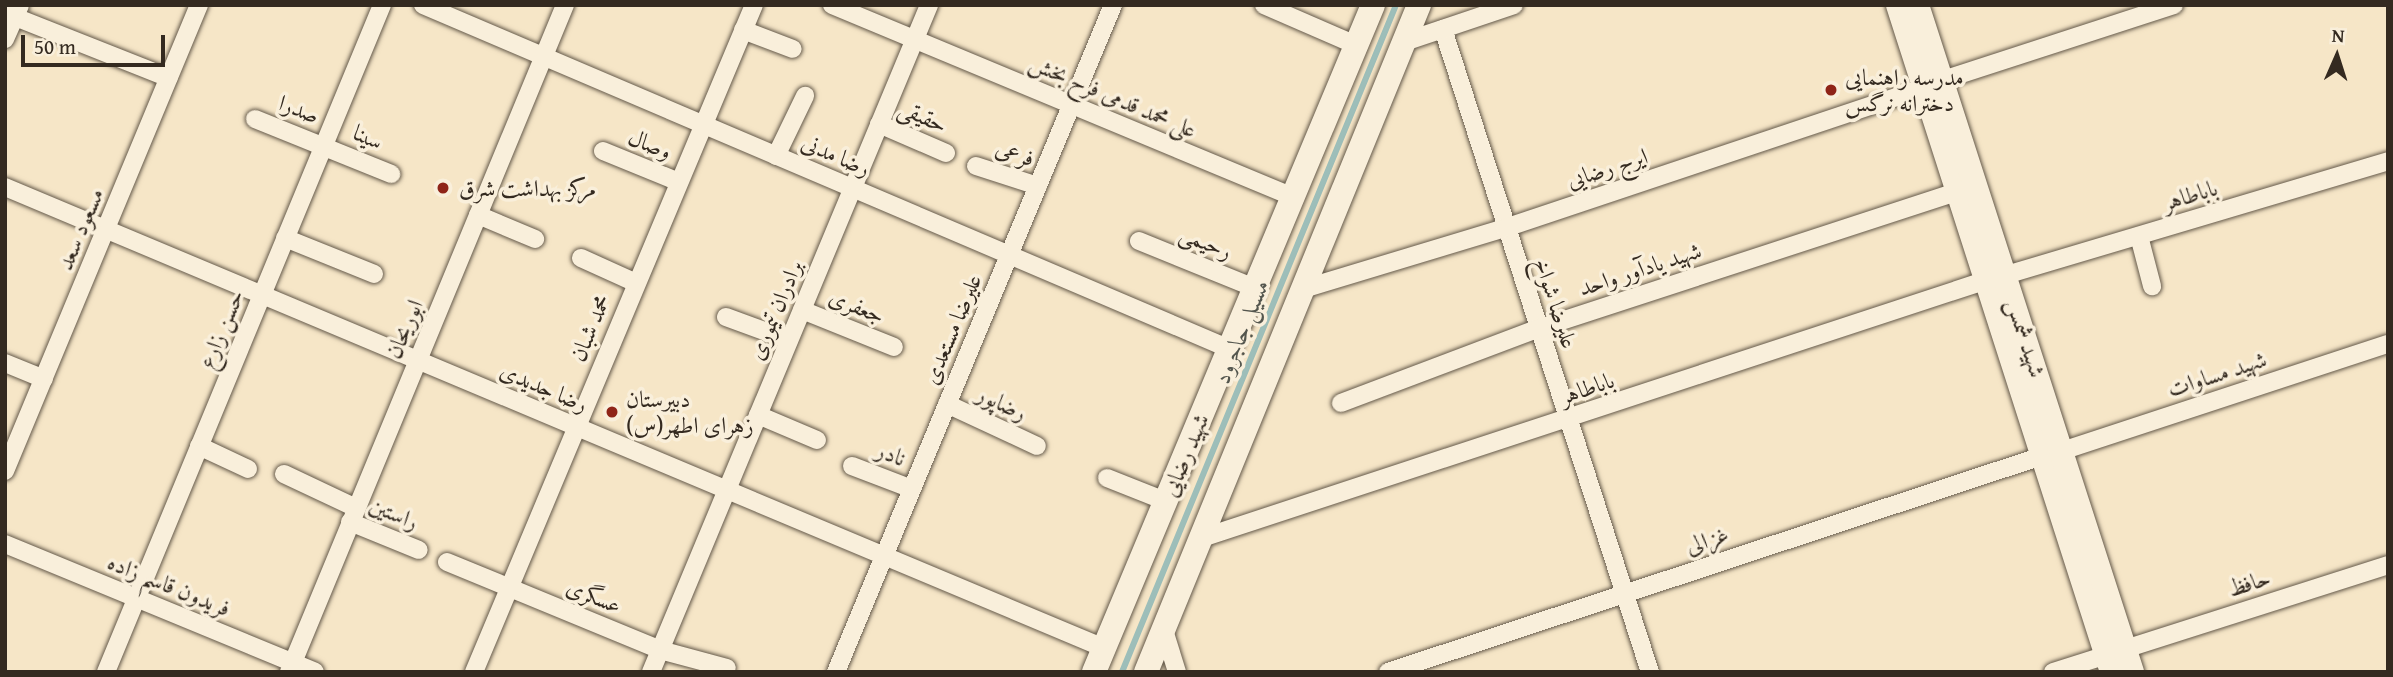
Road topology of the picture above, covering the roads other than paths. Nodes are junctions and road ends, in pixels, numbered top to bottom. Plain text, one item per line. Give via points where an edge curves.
1 (199, 5) edge
2 (382, 5) edge
3 (423, 5) edge
4 (754, 5) edge
5 (832, 5) edge
6 (929, 5) edge
7 (1113, 5) edge
8 (1264, 5) edge
9 (1373, 5) edge
10 (1419, 5) edge
11 (1514, 5) edge
12 (1898, 5) edge
13 (1917, 5) edge
14 (2174, 5) edge
15 (564, 6) edge
16 (13, 12) edge
17 (1443, 29) junction
18 (743, 30) junction
19 (5, 39) edge
20 (915, 40) junction
21 (1404, 42) junction
22 (1356, 44) junction
23 (793, 49) dead end
24 (544, 57) junction
25 (169, 78) junction
26 (1934, 84) junction
27 (805, 96) dead end
28 (1072, 105) junction
29 (255, 118) dead end
30 (880, 124) junction
31 (703, 125) junction
32 (324, 145) junction
33 (603, 151) dead end
34 (946, 153) dead end
35 (776, 156) junction
36 (2388, 161) edge
37 (976, 166) dead end
38 (391, 174) dead end
39 (679, 182) junction
40 (1038, 186) junction
41 (5, 187) edge
42 (852, 188) junction
43 (1958, 191) junction
44 (1293, 197) junction
45 (478, 215) junction
46 (1505, 228) junction
47 (106, 230) junction
48 (2139, 236) junction
49 (285, 238) junction
50 (534, 239) dead end
51 (1139, 241) dead end
52 (1009, 255) junction
53 (581, 258) dead end
54 (374, 274) dead end
55 (1996, 277) junction
56 (636, 283) junction
57 (2152, 286) dead end
58 (1255, 288) junction
59 (1303, 289) junction
60 (262, 295) junction
61 (802, 310) junction
62 (726, 317) dead end
63 (1540, 328) junction
64 (789, 340) junction
65 (2388, 344) edge
66 (894, 347) dead end
67 (1230, 349) junction
68 (417, 360) junction
69 (5, 363) edge
70 (44, 379) junction
71 (1341, 402) dead end
72 (947, 404) junction
73 (758, 415) junction
74 (1567, 421) junction
75 (575, 426) junction
76 (12, 436) edge
77 (817, 440) dead end
78 (199, 446) junction
79 (1037, 446) dead end
80 (2052, 453) junction
81 (852, 466) dead end
82 (248, 469) dead end
83 (5, 471) edge
84 (284, 474) dead end
85 (1107, 478) dead end
86 (912, 489) junction
87 (727, 490) junction
88 (1165, 501) junction
89 (353, 515) junction
90 (1202, 538) junction
91 (5, 544) edge
92 (419, 550) dead end
93 (884, 556) junction
94 (447, 562) dead end
95 (2388, 565) edge
96 (508, 587) junction
97 (1626, 593) junction
98 (137, 598) junction
99 (1164, 630) junction
100 (1104, 648) junction
101 (660, 650) junction
102 (2119, 662) edge
103 (291, 667) edge
104 (727, 668) dead end
105 (106, 672) edge
106 (315, 672) edge
107 (474, 672) edge
108 (652, 672) edge
109 (836, 672) edge
110 (1094, 672) edge
111 (1146, 672) edge
112 (1177, 672) edge
113 (1388, 672) edge
114 (1650, 672) edge
115 (2053, 672) edge

1 - 25 street, مسعود سعد
2 - 32 street, حسن زارع
3 - 24 street, رضا مدنی
4 - 18 street, محمد شبان
5 - 20 street, علی محمد قدمی فرح بخش
6 - 20 street, برادران تیموری
7 - 28 street, علیرضا مستعدی
8 - 22 street
9 - 22 main road, شهید رضایی
10 - 21 main road, شهید رضایی
11 - 17 street
12 - 26 main road, شهید شمس
13 - 26 main road, شهید شمس
14 - 26 street, ایرج رضایی
15 - 24 street, ابوریحان
16 - 19 street
16 - 25 street
17 - 21 street
17 - 46 street, علیرضا شواخ
18 - 23 street
18 - 31 street, محمد شبان
20 - 28 street, علی محمد قدمی فرح بخش
20 - 30 street, برادران تیموری
21 - 59 main road, شهید رضایی
22 - 44 main road, شهید رضایی
24 - 31 street, رضا مدنی
24 - 45 street, ابوریحان
25 - 47 street, مسعود سعد
26 - 43 main road, شهید شمس
26 - 46 street, ایرج رضایی
26 - 55 main road, شهید شمس
27 - 35 street
28 - 40 street, علیرضا مستعدی
28 - 44 street, علی محمد قدمی فرح بخش
29 - 32 street, صدرا
30 - 34 street, حقیقی
30 - 42 street, برادران تیموری
31 - 35 street, رضا مدنی
31 - 39 street, محمد شبان
32 - 38 street, سینا
32 - 49 street, حسن زارع
33 - 39 street, وصال
35 - 42 street, رضا مدنی
36 - 48 street, باباطاهر
37 - 40 street, فرعی
39 - 56 street, محمد شبان
40 - 52 street, علیرضا مستعدی
41 - 47 street, رضا جدیدی
42 - 52 street, رضا مدنی
42 - 61 street, برادران تیموری
43 - 55 main road, شهید شمس
43 - 63 street, شهید یادآور واحد
44 - 58 main road, شهید رضایی
45 - 50 street
45 - 68 street, ابوریحان
46 - 59 street, ایرج رضایی
46 - 63 street, علیرضا شواخ
47 - 60 street, رضا جدیدی
47 - 70 street, مسعود سعد
48 - 55 street, باباطاهر
48 - 57 street
49 - 54 street
49 - 60 street, حسن زارع
51 - 58 street, رحیمی
52 - 67 street, رضا مدنی
52 - 72 street, علیرضا مستعدی
53 - 56 street
55 - 74 street, باباطاهر
55 - 80 main road, شهید شمس
56 - 75 street, محمد شبان
58 - 67 main road, شهید رضایی
59 - 90 main road, شهید رضایی
60 - 68 street, رضا جدیدی
60 - 78 street, حسن زارع
61 - 64 street, برادران تیموری
61 - 66 street, جعفری
62 - 64 street
63 - 71 street, شهید یادآور واحد
63 - 74 street, علیرضا شواخ
64 - 73 street, برادران تیموری
65 - 80 street, شهید مساوات
67 - 88 main road, شهید رضایی
68 - 75 street, رضا جدیدی
68 - 89 street, ابوریحان
69 - 70 street
70 - 76 street, مسعود سعد
72 - 79 street, رضاپور
72 - 86 street, علیرضا مستعدی
73 - 77 street
73 - 87 street, برادران تیموری
74 - 90 street, باباطاهر
74 - 97 street, علیرضا شواخ
75 - 87 street, رضا جدیدی
75 - 96 street, محمد شبان
76 - 83 street, مسعود سعد
78 - 82 street
78 - 98 street, حسن زارع
80 - 97 street, غزالی
80 - 102 main road, شهید شمس
81 - 86 street, نادر
84 - 89 street, راستین
85 - 88 street
86 - 93 street, علیرضا مستعدی
87 - 93 street, رضا جدیدی
87 - 101 street, برادران تیموری
88 - 100 main road, شهید رضایی
89 - 92 street, راستین
89 - 103 street, ابوریحان
90 - 99 main road, شهید رضایی
91 - 98 street, فریدون قاسم زاده
93 - 100 street, رضا جدیدی
93 - 109 street, علیرضا مستعدی
94 - 96 street, عسگری
95 - 102 street, حافظ
96 - 101 street, عسگری
96 - 107 street, محمد شبان
97 - 113 street, غزالی
97 - 114 street, علیرضا شواخ
98 - 103 street, فریدون قاسم زاده
98 - 105 street, حسن زارع
99 - 111 main road, شهید رضایی
99 - 112 street
100 - 110 main road, شهید رضایی
101 - 104 street, عسگری
101 - 108 street, برادران تیموری
102 - 115 street, حافظ
103 - 106 street, فریدون قاسم زاده

